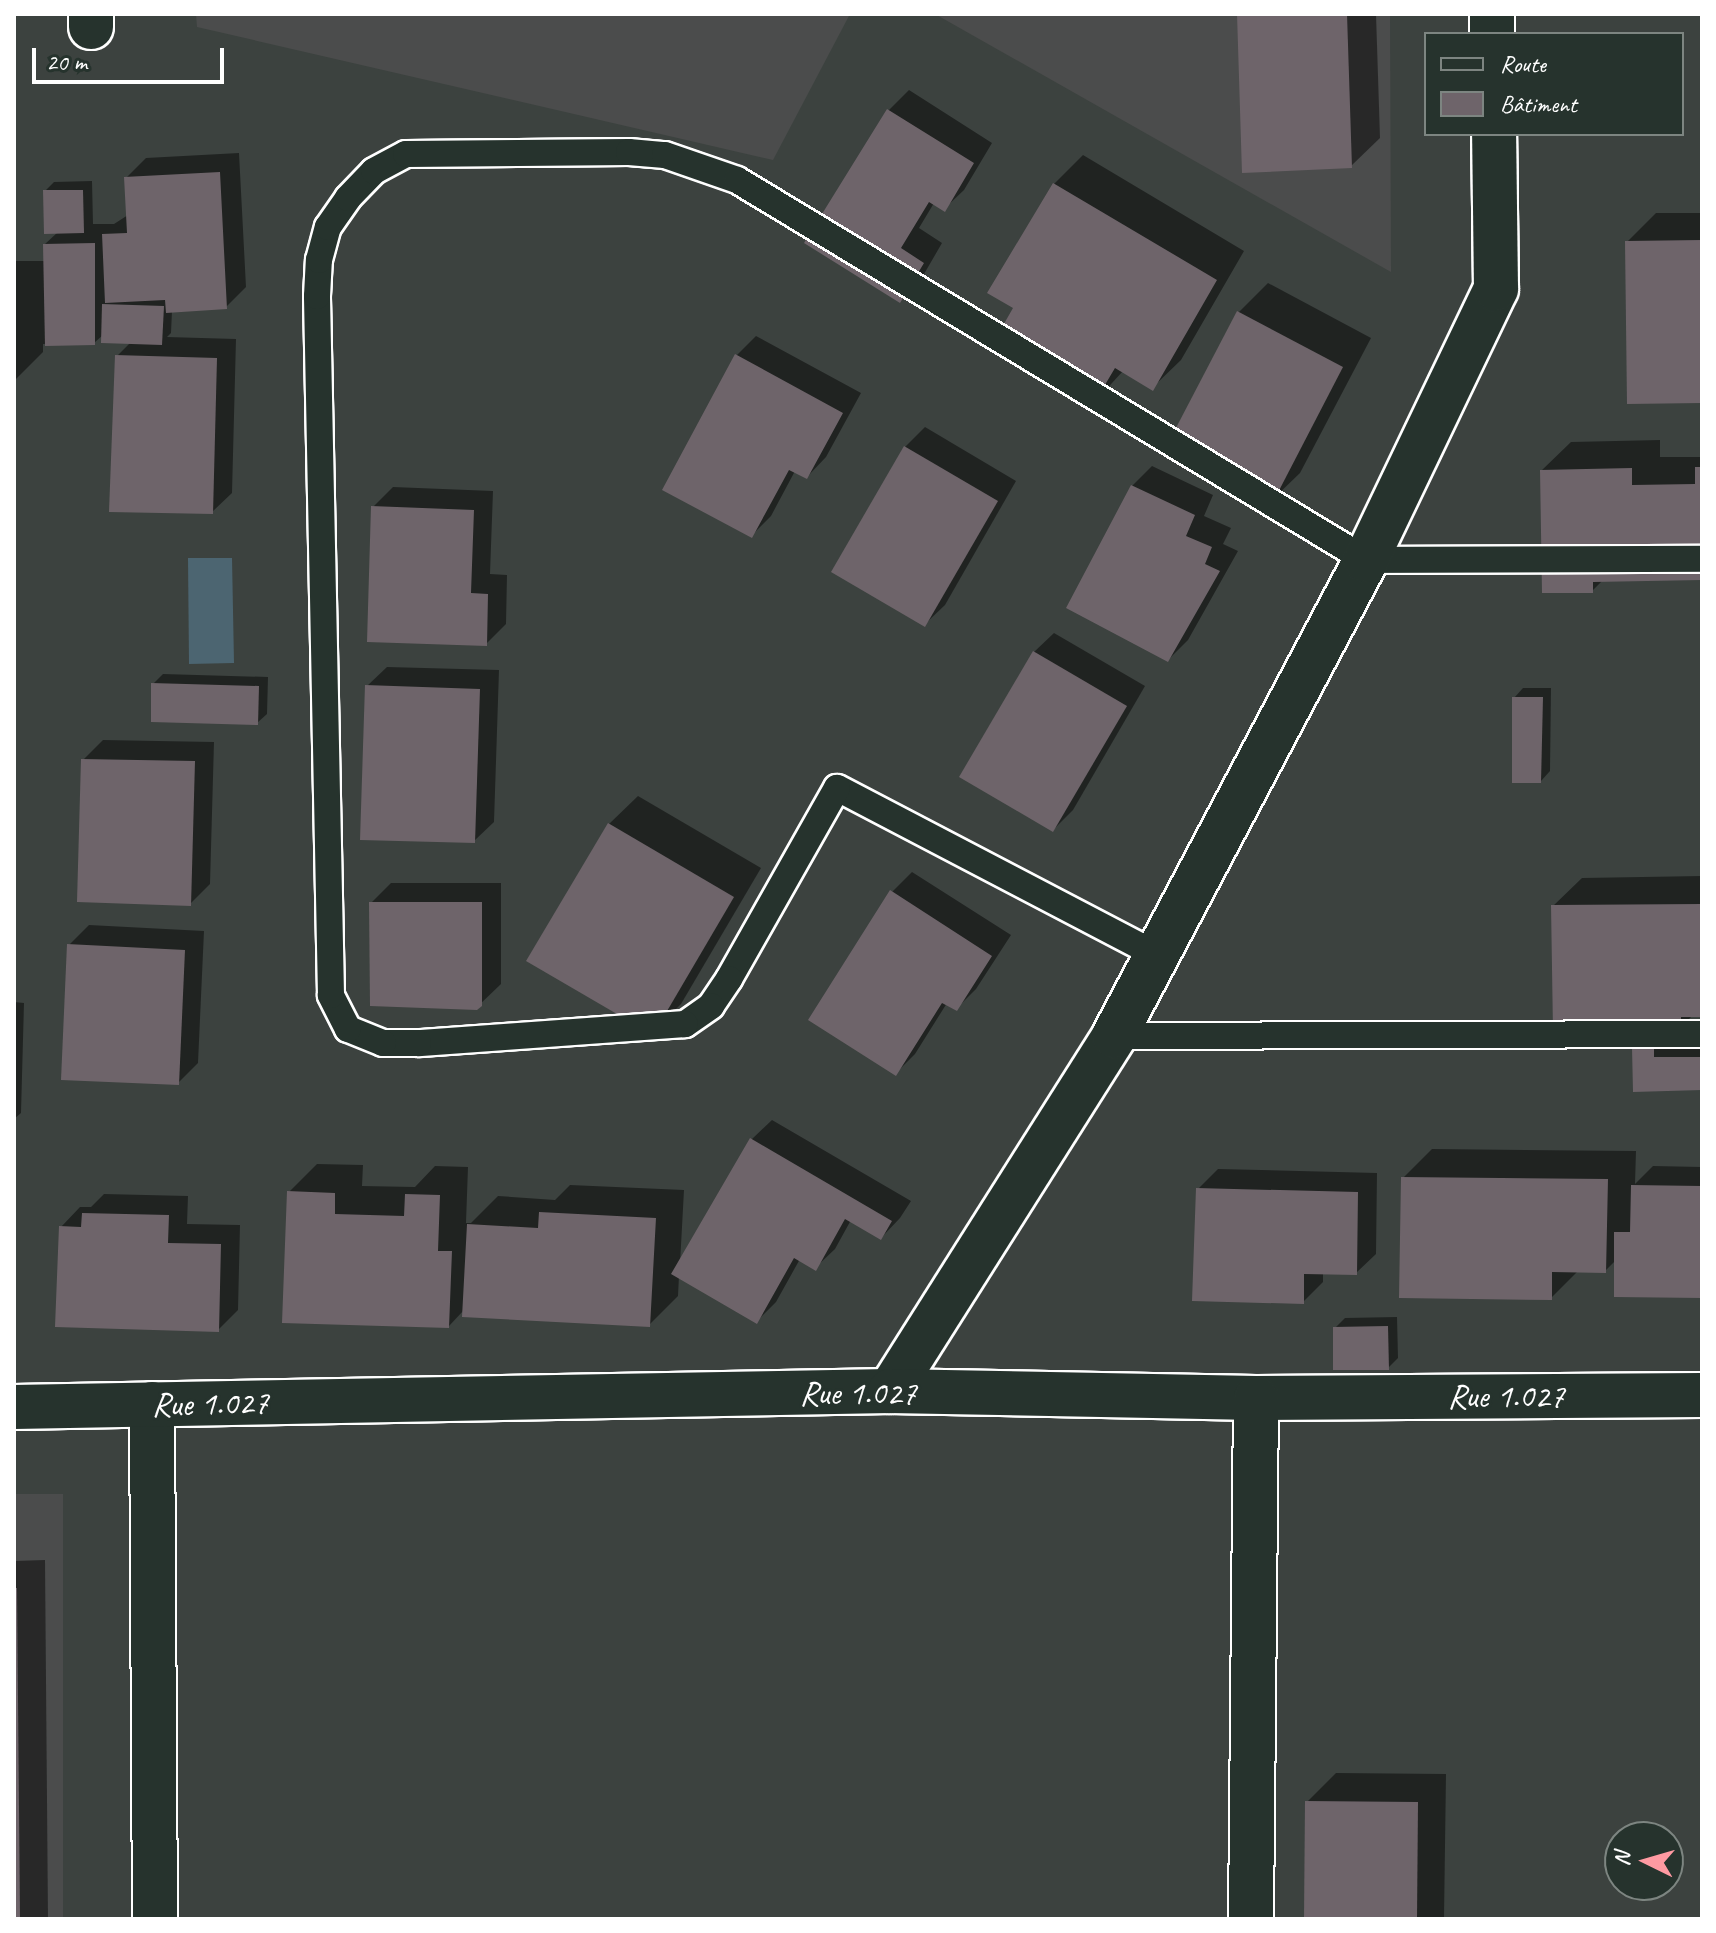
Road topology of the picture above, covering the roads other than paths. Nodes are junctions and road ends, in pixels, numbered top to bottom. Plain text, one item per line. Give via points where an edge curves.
1 (1494, 136) edge
2 (1702, 559) edge
3 (1366, 560) junction
4 (1157, 955) junction
5 (1702, 1034) edge
6 (1114, 1036) junction
7 (890, 1391) junction
8 (1702, 1395) edge
9 (1256, 1398) junction
10 (152, 1404) junction
11 (14, 1407) edge
12 (155, 1919) edge
13 (1251, 1919) edge

1 - 3 street via 1496,289
2 - 3 lane
3 - 4 street
3 - 4 lane via 737,180 703,166 629,152 406,154 374,171 328,227 317,296 331,995 348,1029 383,1043 418,1043 685,1024 711,1006 729,979 837,788
4 - 6 street
5 - 6 lane
6 - 7 street
7 - 9 street, Rue 1.027
7 - 10 street, Rue 1.027
8 - 9 street, Rue 1.027
9 - 13 street
10 - 11 street, Rue 1.027
10 - 12 street

